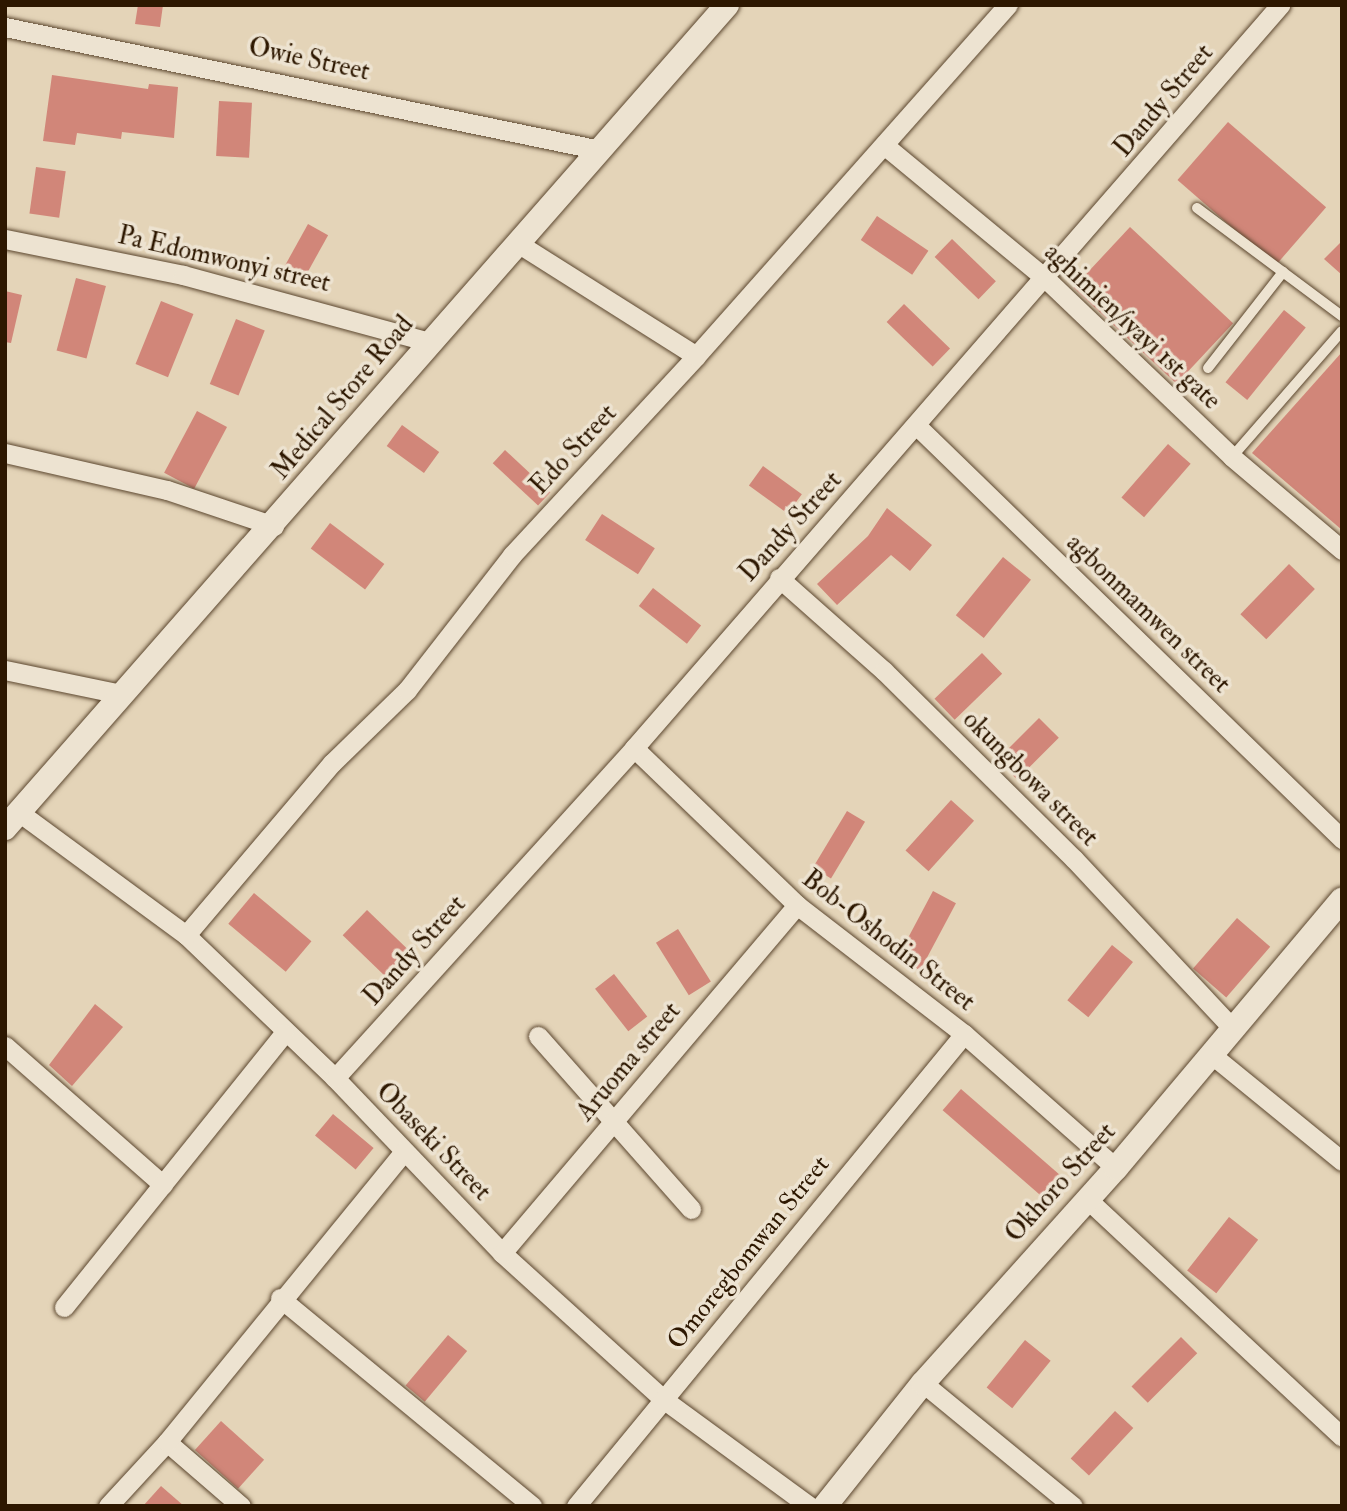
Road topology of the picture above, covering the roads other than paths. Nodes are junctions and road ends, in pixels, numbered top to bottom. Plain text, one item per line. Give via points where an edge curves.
1 (727, 5) edge
2 (1008, 5) edge
3 (1280, 5) edge
4 (5, 27) edge
5 (884, 145) junction
6 (600, 150) junction
7 (1197, 208) dead end
8 (5, 239) edge
9 (516, 242) junction
10 (1283, 272) junction
11 (1046, 279) junction
12 (1342, 316) edge
13 (1342, 331) edge
14 (429, 342) junction
15 (696, 356) junction
16 (1208, 368) dead end
17 (917, 426) junction
18 (5, 453) edge
19 (1232, 457) junction
20 (274, 526) junction
21 (1342, 550) edge
22 (779, 578) junction
23 (5, 670) edge
24 (121, 694) junction
25 (634, 748) junction
26 (12, 821) edge
27 (1342, 839) edge
28 (797, 905) junction
29 (1340, 906) edge
30 (186, 936) junction
31 (1232, 1028) junction
32 (284, 1033) junction
33 (964, 1034) junction
34 (538, 1036) dead end
35 (5, 1046) edge
36 (1212, 1055) junction
37 (335, 1078) junction
38 (613, 1121) junction
39 (404, 1151) junction
40 (1342, 1161) edge
41 (1116, 1168) junction
42 (163, 1185) junction
43 (1086, 1198) junction
44 (691, 1209) dead end
45 (502, 1253) junction
46 (280, 1298) junction
47 (64, 1307) dead end
48 (923, 1383) junction
49 (663, 1399) junction
50 (1342, 1437) edge
51 (167, 1442) junction
52 (108, 1506) edge
53 (241, 1506) edge
54 (532, 1506) edge
55 (576, 1506) edge
56 (809, 1506) edge
57 (825, 1506) edge
58 (1073, 1506) edge

1 - 6 street, Medical Store Road
2 - 5 street, Edo Street
3 - 11 street, Dandy Street
4 - 6 street, Owie Street
5 - 11 street, aghimien/iyayi 1st gate
5 - 15 street, Edo Street
6 - 9 street, Medical Store Road
7 - 10 lane
8 - 14 street, Pa Edomwonyi street via 183,275
9 - 14 street, Medical Store Road
9 - 15 street
10 - 12 lane
10 - 16 lane
11 - 17 street, Dandy Street
11 - 19 street, aghimien/iyayi 1st gate
13 - 19 lane
14 - 20 street, Medical Store Road
15 - 30 street, Edo Street via 512,555 407,690 332,763
17 - 22 street, Dandy Street
17 - 27 street, agbonmamwen street
18 - 20 street via 167,490
19 - 21 street, aghimien/iyayi 1st gate
20 - 24 street, Medical Store Road
22 - 25 street, Dandy Street
22 - 31 street, okungbowa street via 884,671 1074,859
23 - 24 street
24 - 26 street, Medical Store Road
25 - 28 street, Bob-Oshodin Street
25 - 37 street, Dandy Street
26 - 30 street, Obaseki Street
28 - 33 street, Bob-Oshodin Street
28 - 38 street, Aruoma street
29 - 31 street, Okhoro Street
30 - 32 street, Obaseki Street
31 - 36 street, Okhoro Street
32 - 37 street, Obaseki Street
32 - 42 street
33 - 41 street, Bob-Oshodin Street
33 - 49 street, Omoregbomwan Street
34 - 38 street
35 - 42 street
36 - 40 street
36 - 41 street, Okhoro Street
37 - 39 street, Obaseki Street
38 - 44 street
38 - 45 street, Aruoma street
39 - 45 street, Obaseki Street
39 - 46 street
41 - 43 street, Okhoro Street
42 - 47 street
43 - 48 street, Okhoro Street
43 - 50 street
45 - 49 street, Obaseki Street
46 - 51 street
46 - 54 street
48 - 57 street, Okhoro Street
48 - 58 street
49 - 55 street, Omoregbomwan Street
49 - 56 street, Obaseki Street
51 - 52 street
51 - 53 street

